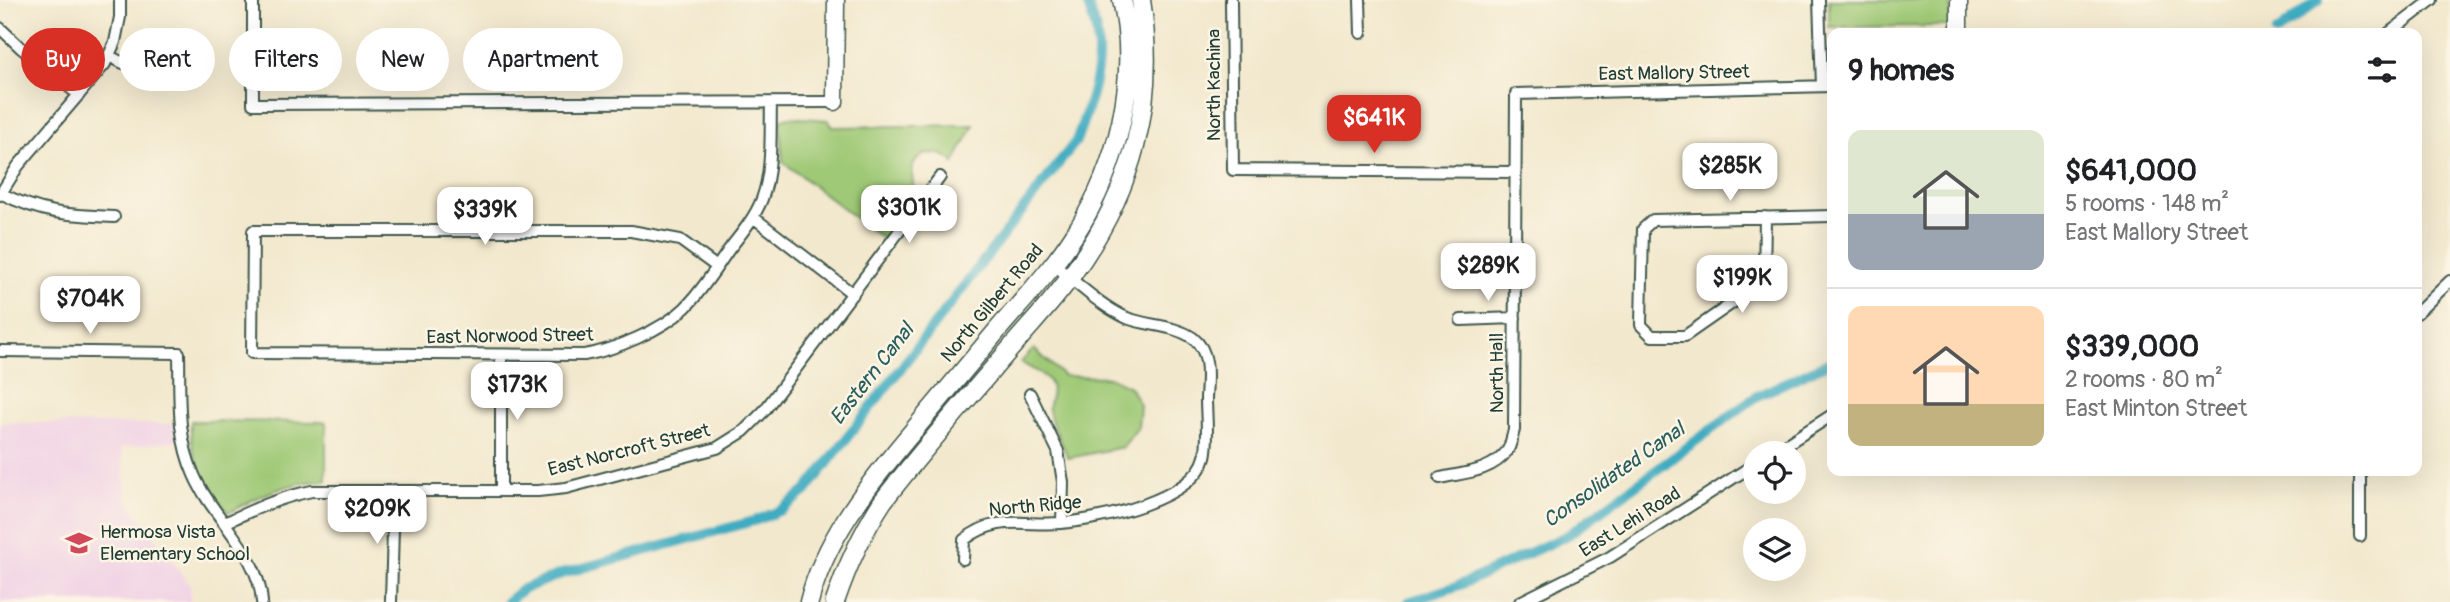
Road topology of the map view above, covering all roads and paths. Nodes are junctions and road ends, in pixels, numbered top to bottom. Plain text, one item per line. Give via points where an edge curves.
1 (120, 0) edge
2 (253, 0) edge
3 (836, 0) edge
4 (1122, 0) edge
5 (1142, 0) edge
6 (1231, 0) edge
7 (1360, 0) edge
8 (1819, 0) edge
9 (1959, 0) edge
10 (2432, 0) edge
11 (0, 28) edge
12 (1959, 28) edge
13 (2396, 28) edge
14 (1361, 33) dead end
15 (109, 56) junction
16 (119, 61) edge
17 (1827, 86) edge
18 (1516, 94) joint
19 (79, 95) junction
20 (835, 102) joint
21 (771, 103) junction
22 (1515, 172) junction
23 (940, 177) dead end
24 (0, 193) edge
25 (1827, 216) edge
26 (114, 217) dead end
27 (753, 217) junction
28 (1765, 217) junction
29 (1053, 264) junction
30 (717, 267) junction
31 (1070, 278) junction
32 (2450, 281) edge
33 (853, 294) junction
34 (2422, 308) edge
35 (1515, 318) junction
36 (1461, 320) dead end
37 (0, 351) edge
38 (501, 355) junction
39 (1030, 394) dead end
40 (1827, 418) edge
41 (1792, 441) edge
42 (1743, 472) edge
43 (2360, 476) edge
44 (1440, 478) dead end
45 (500, 489) junction
46 (394, 490) junction
47 (225, 523) junction
48 (1062, 523) junction
49 (2360, 536) dead end
50 (963, 559) dead end
51 (262, 602) edge
52 (391, 602) edge
53 (809, 602) edge
54 (835, 602) edge
55 (1520, 602) edge

1 - 15 street
2 - 21 street via 253,104
3 - 20 street
4 - 29 main road, North Gilbert Road via 1128,44 1121,120 1102,184
5 - 31 main road via 1147,67 1140,134 1119,197
6 - 22 street, North Kachina via 1233,170
7 - 14 street
8 - 17 street
9 - 12 street
10 - 13 street
11 - 19 street
15 - 16 street
15 - 19 street
17 - 18 street, East Mallory Street
18 - 22 street, North Hall
19 - 24 street
20 - 21 street
21 - 27 street, East Norwood Street via 768,174
22 - 35 street, North Hall
23 - 33 street, East Norcroft Street
24 - 26 street via 52,213
25 - 28 street
27 - 30 street, East Norwood Street
27 - 33 street
28 - 28 street via 1764,281 1685,336 1646,333 1641,325 1643,229 1653,220
29 - 31 street, North Ridge
29 - 53 main road, North Gilbert Road via 869,484 842,525
30 - 38 street, East Norwood Street via 684,309 608,351
30 - 38 street, East Norwood Street via 680,240 631,230 253,231 252,353
31 - 48 street, North Ridge via 1126,317 1180,331 1203,349 1207,366 1205,457 1197,473 1168,494 1129,510
31 - 54 main road via 883,500 862,535
32 - 34 street
33 - 45 street, East Norcroft Street via 764,411 717,448 566,488
35 - 36 street
35 - 44 street, North Hall via 1514,430 1508,451 1477,471
37 - 47 street via 179,353 182,440 195,478
38 - 45 street
39 - 48 street via 1058,451
40 - 41 street
42 - 55 street, East Lehi Road via 1610,557
43 - 49 street
45 - 46 street, East Norcroft Street
46 - 47 street, East Norcroft Street via 300,493
46 - 52 street
47 - 51 street via 254,568
48 - 50 street, North Ridge via 998,523 979,528 964,540

